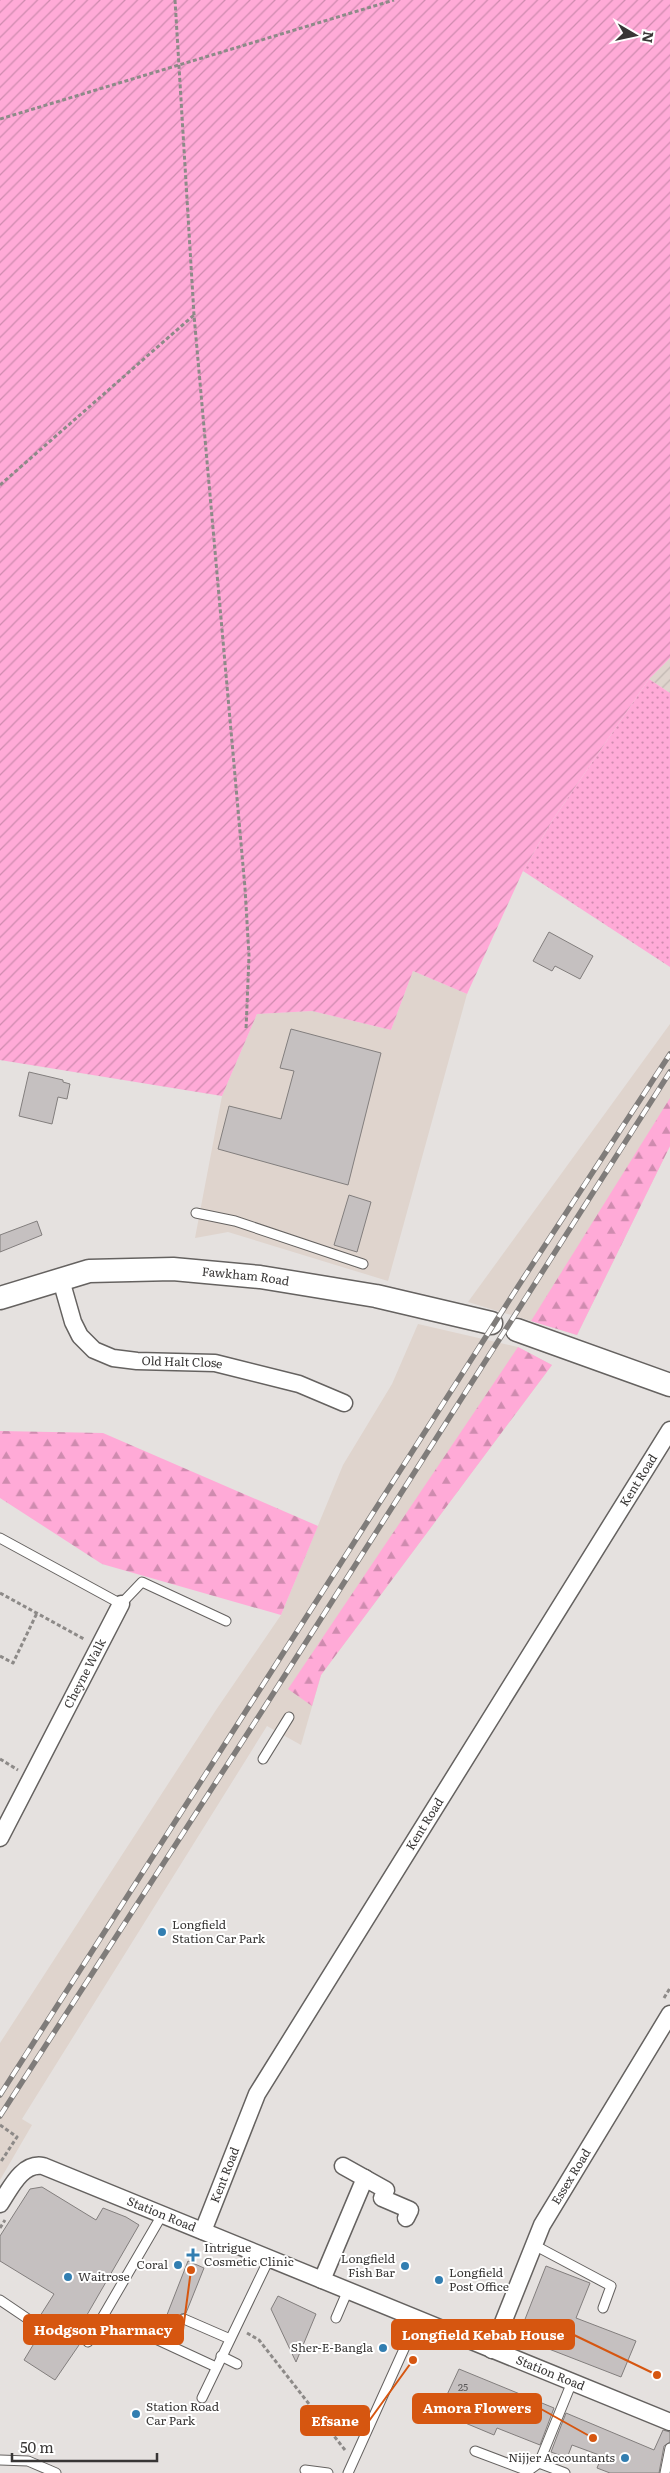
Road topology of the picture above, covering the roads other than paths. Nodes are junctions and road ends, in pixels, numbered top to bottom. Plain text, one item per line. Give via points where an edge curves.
1 (196, 1213) dead end
2 (363, 1264) dead end
3 (62, 1280) junction
4 (0, 1298) edge
5 (491, 1323) dead end
6 (516, 1330) dead end
7 (668, 1379) edge
8 (344, 1403) dead end
9 (670, 1430) edge
10 (0, 1538) edge
11 (121, 1604) junction
12 (226, 1621) dead end
13 (289, 1717) dead end
14 (263, 1760) dead end
15 (0, 1838) edge
16 (670, 2014) edge
17 (343, 2166) dead end
18 (365, 2178) junction
19 (0, 2204) edge
20 (162, 2215) junction
21 (406, 2218) dead end
22 (203, 2231) junction
23 (534, 2245) junction
24 (270, 2259) junction
25 (322, 2280) junction
26 (348, 2290) junction
27 (0, 2300) edge
28 (603, 2308) dead end
29 (184, 2318) dead end
30 (336, 2318) dead end
31 (418, 2318) junction
32 (28, 2319) dead end
33 (147, 2335) dead end
34 (230, 2339) junction
35 (88, 2342) dead end
36 (492, 2350) junction
37 (221, 2356) junction
38 (238, 2364) dead end
39 (216, 2367) junction
40 (572, 2382) junction
41 (202, 2398) dead end
42 (670, 2422) edge
43 (670, 2448) edge
44 (475, 2451) dead end
45 (0, 2460) edge
46 (539, 2463) junction
47 (305, 2470) dead end
48 (56, 2473) edge
49 (328, 2473) edge
50 (348, 2473) edge
51 (565, 2473) edge
52 (665, 2473) edge

1 - 2 lane via 235,1221
3 - 4 street, Fawkham Road
3 - 5 street, Fawkham Road via 89,1271 174,1270 260,1278 376,1296
3 - 8 street, Old Halt Close via 73,1322 80,1336 94,1350 113,1358 137,1361 215,1363 299,1384
6 - 7 street
9 - 22 street, Kent Road via 257,2094
10 - 11 lane
11 - 12 lane via 142,1582
11 - 15 street, Cheyne Walk
13 - 14 lane
16 - 23 street, Essex Road via 551,2210
17 - 18 street
18 - 21 street via 386,2190 382,2198 410,2210
18 - 25 street
19 - 20 street, Station Road via 24,2171 36,2165
20 - 22 street, Station Road
20 - 35 lane
22 - 24 street, Station Road
23 - 28 lane via 611,2286
23 - 36 street, Essex Road
24 - 25 street, Station Road
24 - 34 lane
25 - 26 street, Station Road
26 - 30 lane
26 - 31 street, Station Road
27 - 32 lane
29 - 34 lane
31 - 36 street, Station Road
31 - 50 lane
33 - 39 lane
34 - 37 lane
36 - 40 street, Station Road
37 - 38 lane
37 - 39 lane
39 - 41 lane
40 - 42 street, Station Road
40 - 46 lane
43 - 52 lane
44 - 46 lane via 528,2471
45 - 48 lane via 28,2461
46 - 51 lane
47 - 49 lane

